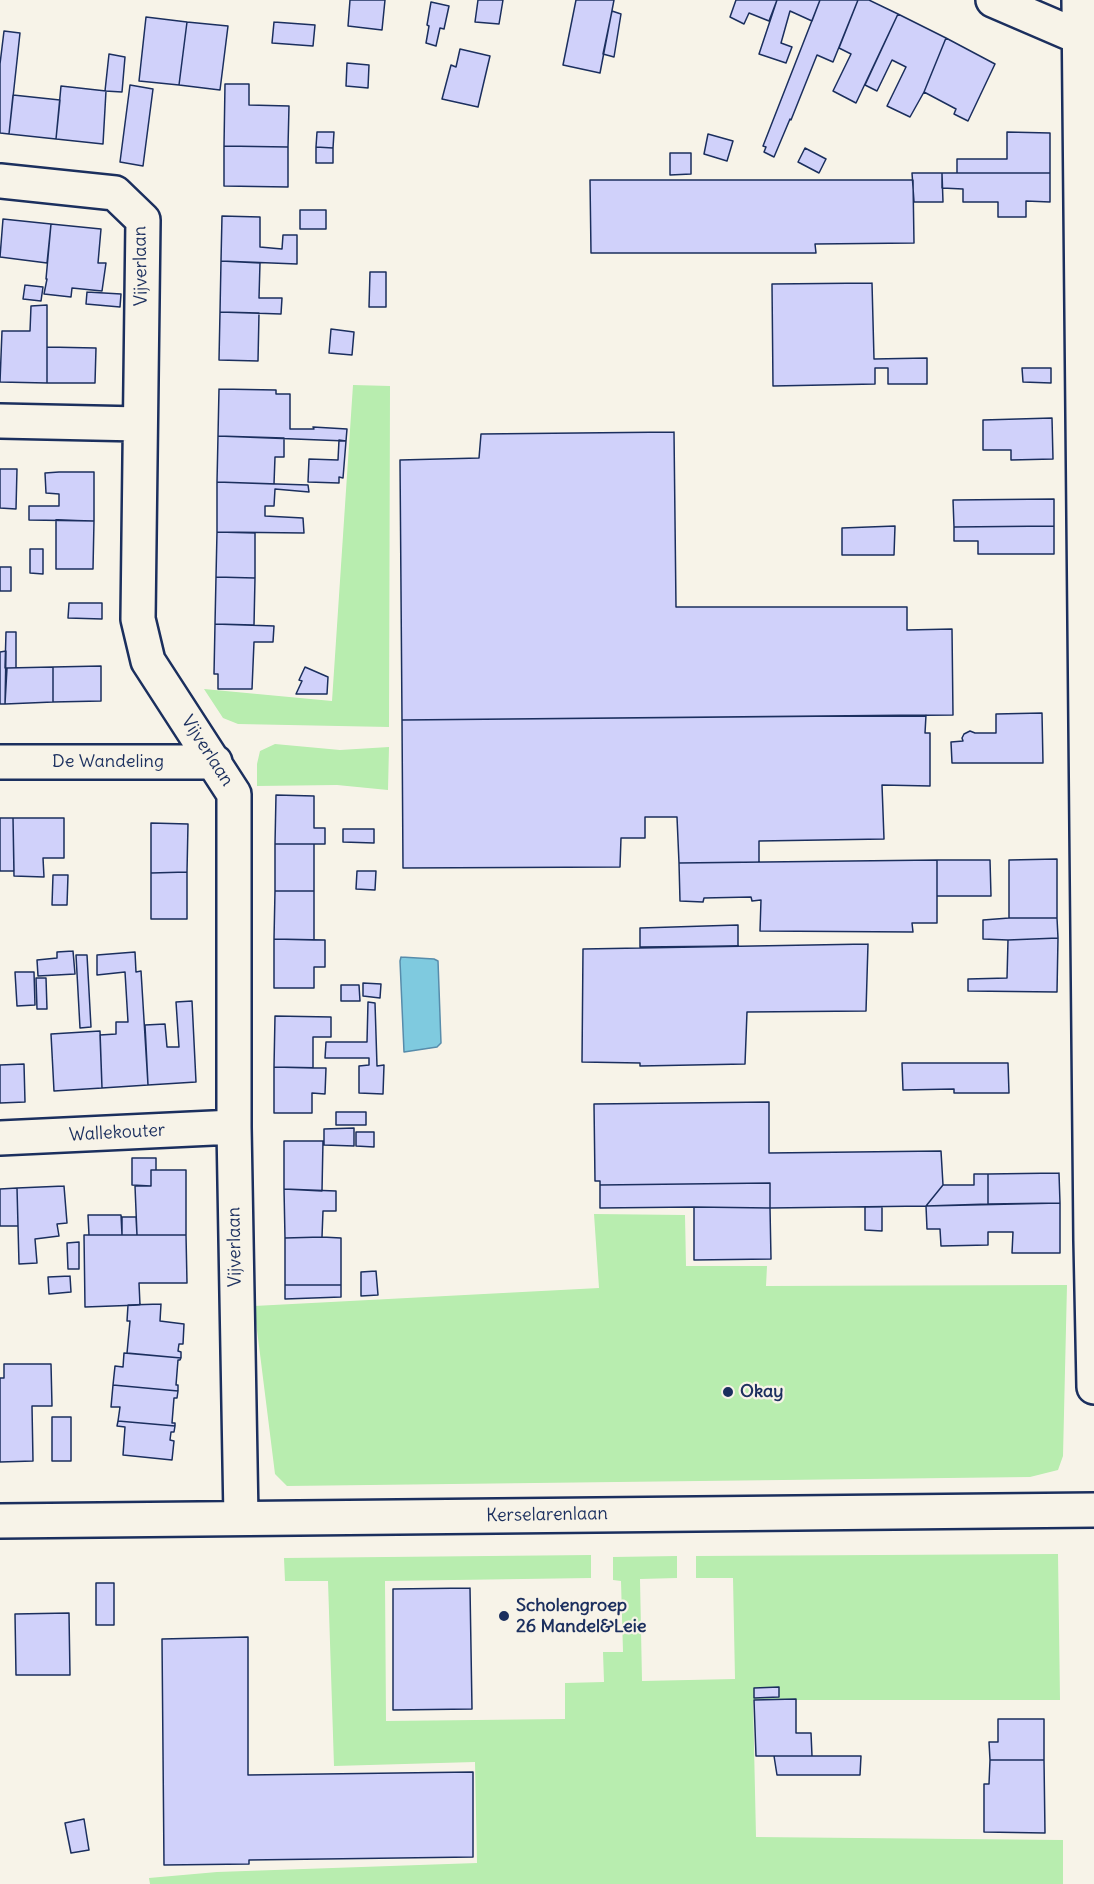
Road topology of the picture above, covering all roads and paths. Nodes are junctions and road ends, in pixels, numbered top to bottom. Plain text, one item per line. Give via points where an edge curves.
1 (993, 0) edge
2 (1078, 0) edge
3 (1087, 41) edge
4 (0, 181) edge
5 (0, 420) edge
6 (140, 424) junction
7 (0, 762) edge
8 (215, 762) junction
9 (234, 1127) junction
10 (0, 1138) edge
11 (1094, 1387) edge
12 (1094, 1510) edge
13 (241, 1518) junction
14 (0, 1521) edge

1 - 3 street
2 - 3 street
3 - 11 street
4 - 6 street, Vijverlaan via 115,193 143,220
5 - 6 street
6 - 8 street, Vijverlaan via 138,619 148,661
7 - 8 street, De Wandeling
8 - 9 street, Vijverlaan via 234,794
9 - 10 street, Wallekouter
9 - 13 street, Vijverlaan
12 - 13 street, Kerselarenlaan
13 - 14 street, Kerselarenlaan

